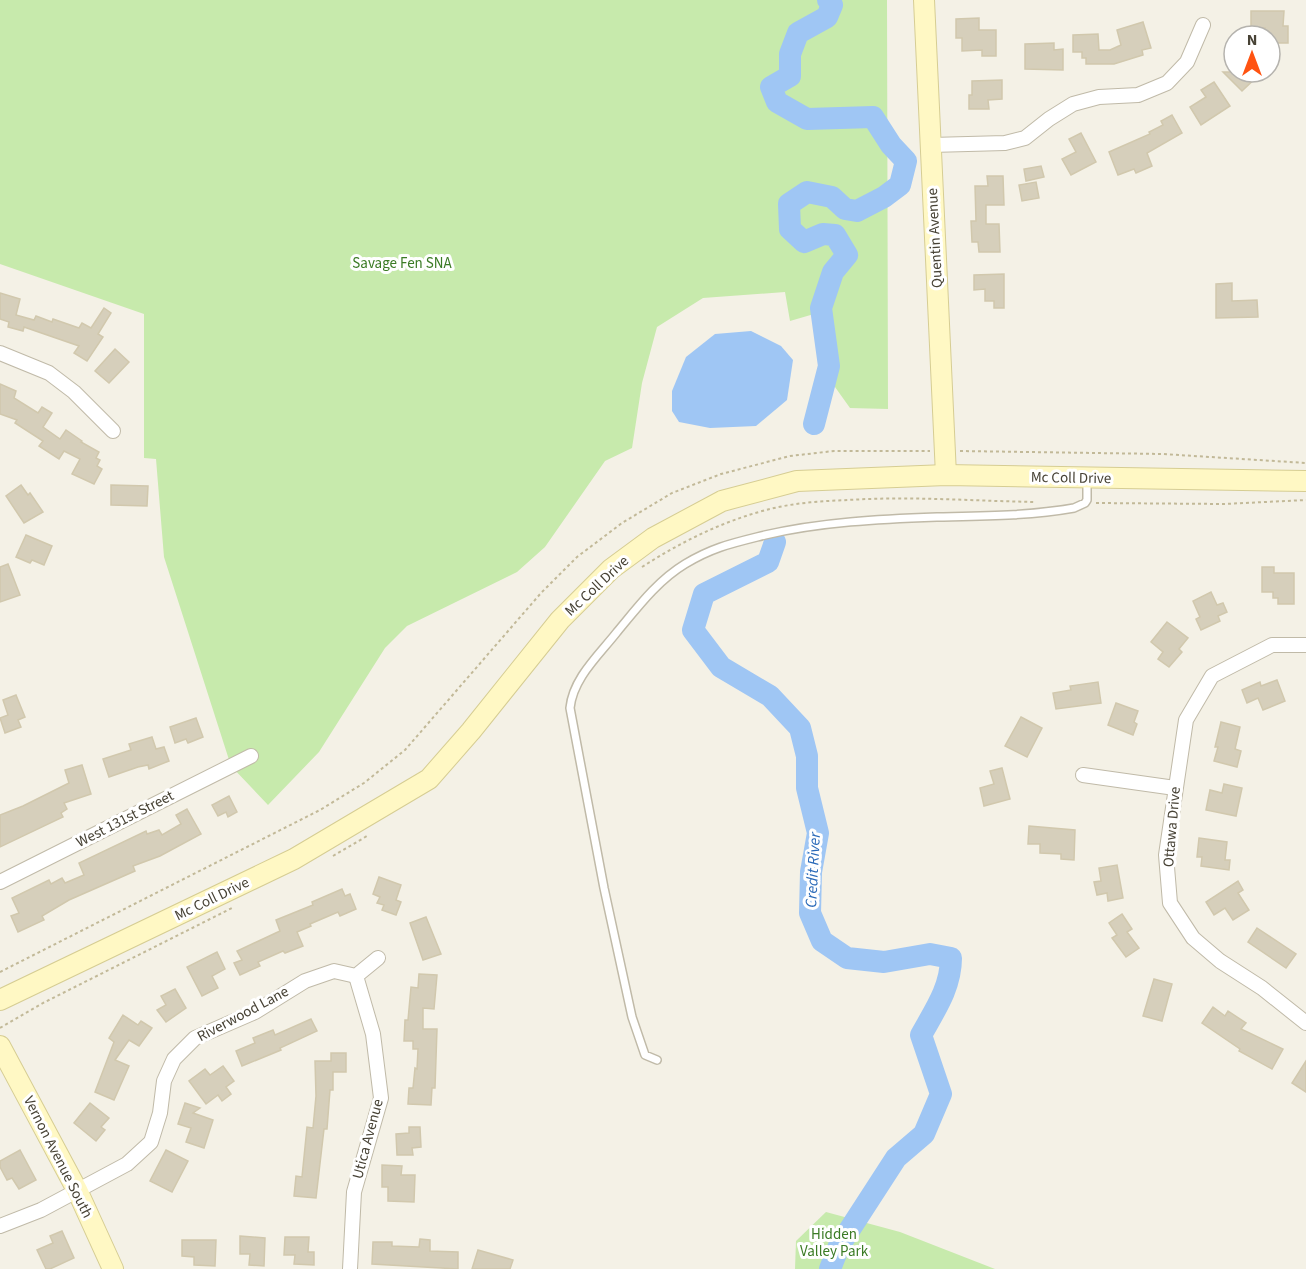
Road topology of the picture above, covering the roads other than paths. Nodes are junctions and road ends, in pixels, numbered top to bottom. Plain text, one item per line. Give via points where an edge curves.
1 (924, 0) edge
2 (1203, 25) dead end
3 (931, 145) junction
4 (0, 353) edge
5 (113, 431) dead end
6 (946, 475) junction
7 (1087, 478) junction
8 (1306, 481) edge
9 (1306, 645) edge
10 (251, 756) dead end
11 (1083, 775) dead end
12 (1175, 788) junction
13 (0, 882) edge
14 (378, 958) dead end
15 (356, 976) junction
16 (0, 1000) edge
17 (1306, 1023) edge
18 (0, 1046) edge
19 (657, 1060) dead end
20 (76, 1190) junction
21 (0, 1226) edge
22 (113, 1269) edge
23 (350, 1269) edge

1 - 3 main road, Quentin Avenue
2 - 3 street via 1187,62 1167,83 1138,95 1099,97 1073,104 1025,138 1005,143
3 - 6 main road, Quentin Avenue
4 - 5 street via 49,373
6 - 7 main road, Mc Coll Drive
6 - 16 main road, Mc Coll Drive via 797,481 722,501 653,538 611,569 560,620 429,779 294,859
7 - 8 main road, Mc Coll Drive
7 - 19 lane via 1085,503 1074,508 856,522 786,530 726,544 682,566 659,584 587,670 571,696 570,708 632,1017 645,1055
9 - 12 street, Ottawa Drive via 1272,645 1212,676 1186,720
10 - 13 street, West 131st Street
11 - 12 street
12 - 17 street, Ottawa Drive via 1166,855 1170,903 1192,938
14 - 15 street
15 - 20 street, Riverwood Lane via 334,970 305,981 255,1012 195,1038 174,1059 164,1082 151,1142 127,1164
15 - 23 street, Utica Avenue via 373,1034 381,1098 354,1192
18 - 20 main road, Vernon Avenue South
20 - 21 street, Riverwood Lane via 41,1210
20 - 22 main road, Vernon Avenue South

